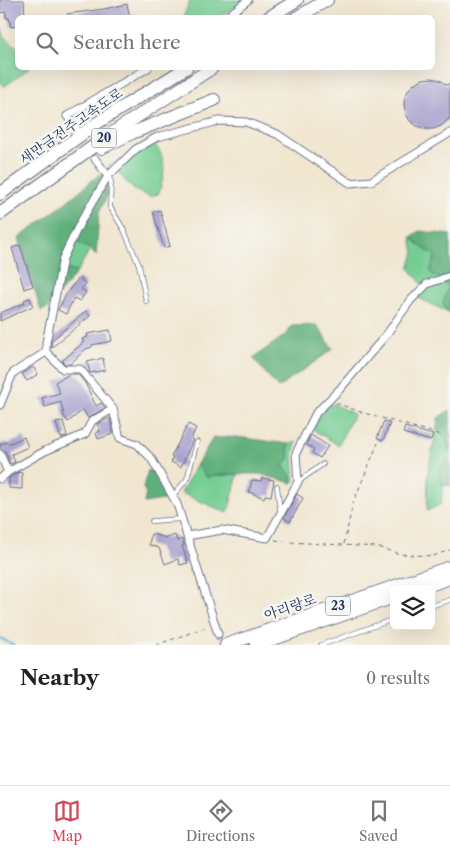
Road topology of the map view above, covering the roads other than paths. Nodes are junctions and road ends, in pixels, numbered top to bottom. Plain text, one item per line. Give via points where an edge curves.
1 (248, 0) edge
2 (297, 0) edge
3 (327, 0) edge
4 (229, 15) edge
5 (273, 15) edge
6 (301, 15) edge
7 (145, 70) edge
8 (183, 70) edge
9 (209, 70) edge
10 (214, 100) dead end
11 (76, 130) dead end
12 (450, 133) edge
13 (95, 159) dead end
14 (72, 162) junction
15 (108, 176) junction
16 (0, 194) edge
17 (0, 214) edge
18 (450, 276) edge
19 (146, 301) dead end
20 (46, 352) junction
21 (0, 405) edge
22 (113, 409) junction
23 (197, 442) dead end
24 (0, 454) edge
25 (324, 464) dead end
26 (8, 472) junction
27 (0, 479) edge
28 (298, 482) junction
29 (277, 486) dead end
30 (172, 497) junction
31 (280, 513) junction
32 (182, 519) junction
33 (152, 521) dead end
34 (187, 536) junction
35 (450, 567) edge
36 (450, 578) edge
37 (430, 585) edge
38 (390, 598) edge
39 (450, 600) edge
40 (435, 605) edge
41 (390, 620) edge
42 (218, 634) tunnel mouth
43 (226, 645) edge
44 (256, 645) edge
45 (321, 645) edge

1 - 4 street
2 - 5 highway
3 - 6 highway
7 - 11 street via 67,116
8 - 16 highway, 새만금전주고속도로 / 20 via 97,123
9 - 14 highway, 20
10 - 14 highway via 132,133
12 - 15 street via 371,181 350,183 277,134 246,122 219,121 157,137 136,149
13 - 15 street
14 - 17 highway, 20
15 - 19 lane via 111,182 110,207 138,264
15 - 20 street via 63,258
18 - 28 street via 427,284 411,300 386,335 316,413 296,453
20 - 21 street via 12,373
20 - 22 street via 63,369 80,368
22 - 26 street via 92,422 85,434
22 - 30 street via 120,438 137,444 151,458
23 - 30 lane via 187,479
24 - 26 street
25 - 28 lane
26 - 27 street
28 - 31 street
29 - 31 lane
30 - 32 street
31 - 34 street via 267,538 222,530
32 - 33 lane
32 - 34 street
34 - 42 street
35 - 43 highway, 아리랑로 / 23
36 - 37 highway
38 - 44 highway, 아리랑로 / 23
39 - 40 lane
41 - 45 lane

